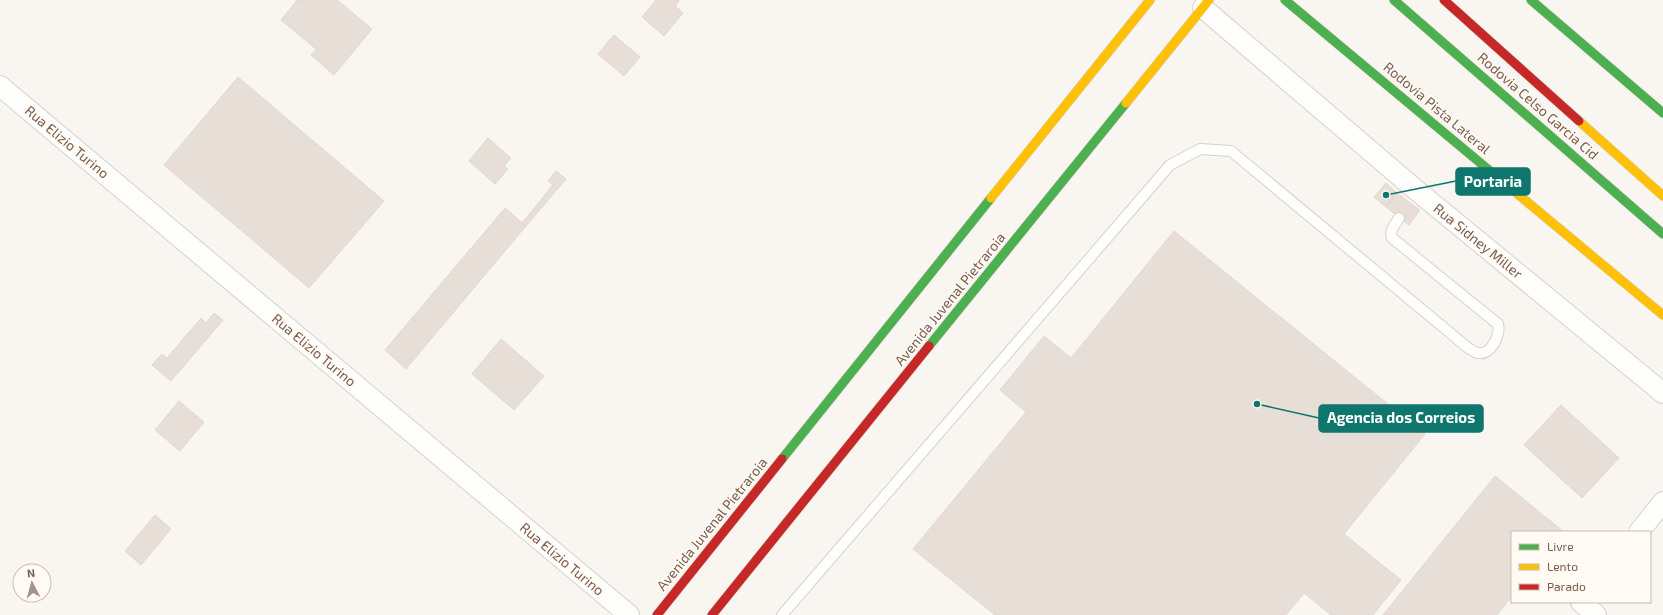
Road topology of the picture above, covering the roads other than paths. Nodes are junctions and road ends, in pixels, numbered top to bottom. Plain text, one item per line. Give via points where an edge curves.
1 (1150, 0) edge
2 (1285, 0) edge
3 (1394, 0) edge
4 (1444, 0) edge
5 (1531, 0) edge
6 (1206, 4) edge
7 (0, 86) edge
8 (1663, 113) edge
9 (1663, 196) edge
10 (1399, 218) dead end
11 (1663, 234) edge
12 (1663, 315) edge
13 (1663, 393) edge
14 (1663, 502) edge
15 (1640, 531) edge
16 (1581, 603) edge
17 (1583, 603) edge
18 (629, 615) edge
19 (657, 615) edge
20 (712, 615) edge
21 (782, 615) edge
22 (1572, 615) edge
23 (1596, 615) edge

1 - 19 main road, Avenida Juvenal Pietraroia
2 - 12 main road, Rodovia Pista Lateral
3 - 11 main road, Rodovia Celso Garcia Cid
4 - 9 main road, Rodovia Celso Garcia Cid
5 - 8 main road
6 - 13 street, Rua Sidney Miller via 1413,196
6 - 20 main road, Avenida Juvenal Pietraroia
7 - 18 street, Rua Elizio Turino
10 - 21 lane via 1390,234 1392,238 1498,324 1499,336 1488,351 1477,353 1455,337 1232,151 1200,149 1170,165
14 - 15 street
16 - 22 street
17 - 23 street

